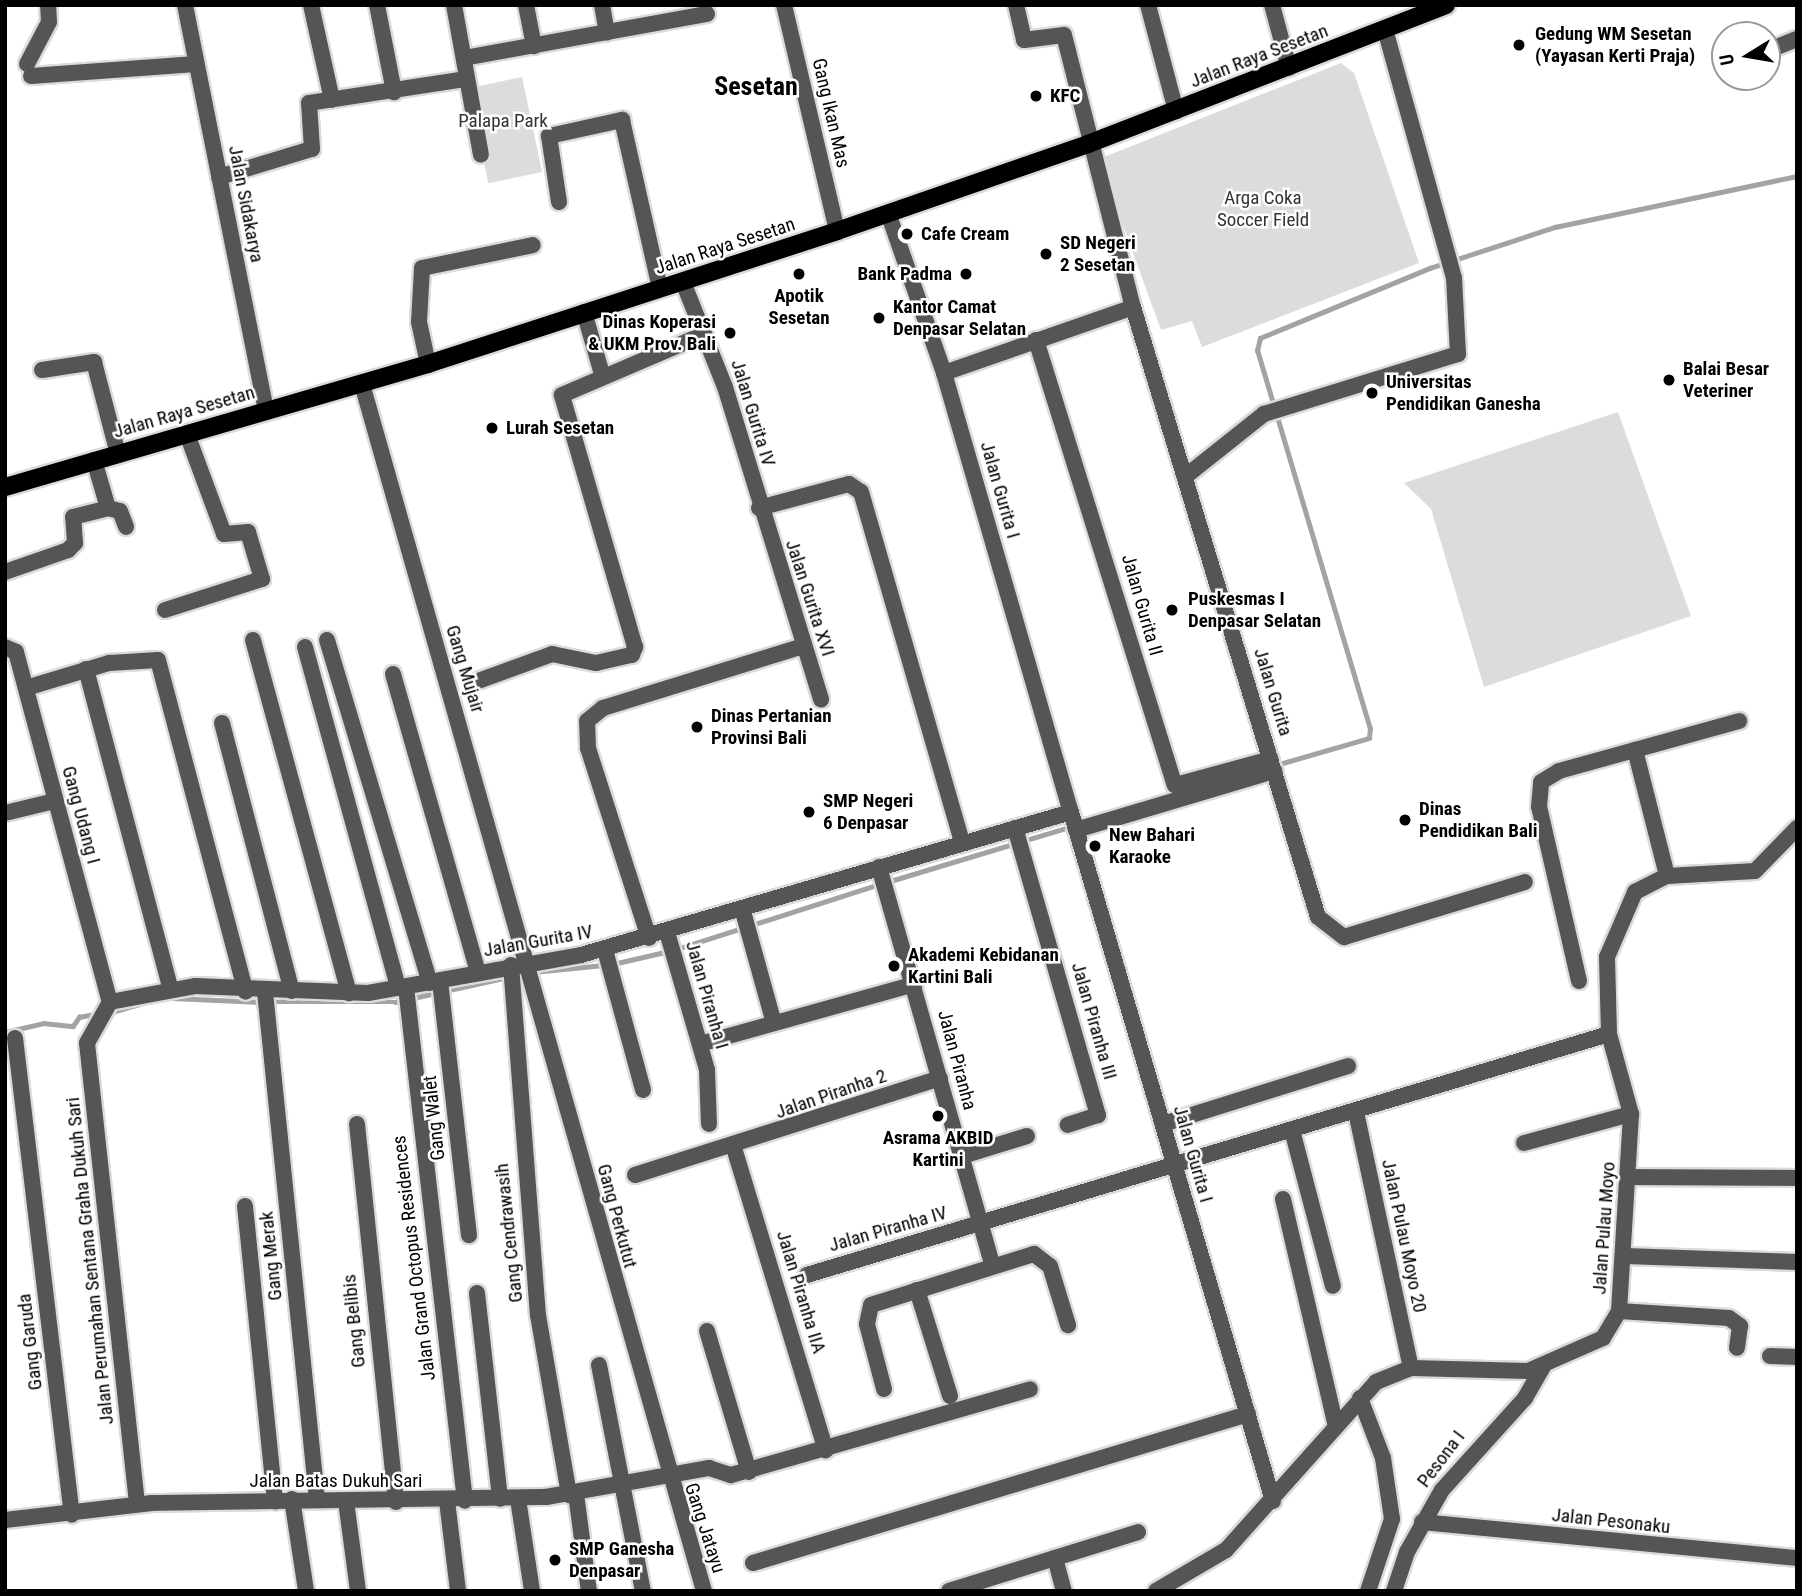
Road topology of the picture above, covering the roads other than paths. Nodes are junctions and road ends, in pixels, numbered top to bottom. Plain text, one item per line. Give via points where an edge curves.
1 (48, 5) edge
2 (185, 5) edge
3 (311, 5) edge
4 (377, 5) edge
5 (454, 5) edge
6 (526, 5) edge
7 (601, 5) edge
8 (784, 5) edge
9 (1016, 5) edge
10 (1147, 5) edge
11 (1272, 5) edge
12 (1446, 5) edge
13 (707, 14) dead end
14 (1385, 30) junction
15 (607, 33) junction
16 (534, 46) junction
17 (464, 58) junction
18 (197, 64) junction
19 (1289, 68) junction
20 (465, 79) junction
21 (394, 92) junction
22 (332, 100) junction
23 (1176, 111) junction
24 (1088, 144) junction
25 (481, 155) dead end
26 (219, 177) junction
27 (559, 202) dead end
28 (888, 213) junction
29 (837, 231) junction
30 (533, 246) dead end
31 (682, 282) junction
32 (660, 289) junction
33 (1133, 307) junction
34 (584, 312) junction
35 (704, 334) junction
36 (1036, 340) junction
37 (428, 364) junction
38 (42, 370) dead end
39 (944, 373) junction
40 (602, 374) junction
41 (362, 384) junction
42 (266, 411) junction
43 (187, 434) junction
44 (118, 454) junction
45 (94, 460) junction
46 (1186, 476) junction
47 (5, 487) edge
48 (108, 508) junction
49 (759, 508) junction
50 (126, 527) dead end
51 (5, 572) edge
52 (164, 610) dead end
53 (253, 640) dead end
54 (327, 640) dead end
55 (803, 646) junction
56 (5, 647) edge
57 (305, 647) dead end
58 (86, 669) junction
59 (393, 674) dead end
60 (478, 681) dead end
61 (26, 688) junction
62 (821, 700) dead end
63 (1739, 721) dead end
64 (222, 723) dead end
65 (1635, 750) junction
66 (1273, 765) junction
67 (1199, 788) junction
68 (55, 801) junction
69 (5, 813) edge
70 (1074, 822) junction
71 (1797, 828) edge
72 (1018, 836) junction
73 (962, 843) junction
74 (880, 870) junction
75 (1667, 876) junction
76 (1525, 882) dead end
77 (744, 917) junction
78 (668, 934) junction
79 (649, 938) junction
80 (606, 951) junction
81 (511, 965) junction
82 (529, 969) junction
83 (478, 973) junction
84 (1579, 981) dead end
85 (915, 984) junction
86 (438, 986) junction
87 (170, 988) junction
88 (403, 989) junction
89 (292, 991) junction
90 (246, 992) junction
91 (349, 993) junction
92 (266, 1001) junction
93 (106, 1008) junction
94 (775, 1023) junction
95 (1609, 1034) junction
96 (15, 1038) dead end
97 (700, 1044) junction
98 (1348, 1066) dead end
99 (940, 1078) junction
100 (643, 1090) dead end
101 (1356, 1112) junction
102 (1631, 1114) junction
103 (709, 1124) dead end
104 (1163, 1124) junction
105 (1068, 1125) dead end
106 (357, 1129) dead end
107 (1292, 1130) junction
108 (1027, 1136) dead end
109 (1524, 1143) dead end
110 (734, 1148) junction
111 (962, 1156) junction
112 (1175, 1166) junction
113 (635, 1175) dead end
114 (1630, 1177) junction
115 (1797, 1178) edge
116 (1283, 1199) dead end
117 (245, 1206) dead end
118 (980, 1224) junction
119 (469, 1235) dead end
120 (1625, 1256) junction
121 (1797, 1262) edge
122 (992, 1265) junction
123 (807, 1275) dead end
124 (1333, 1286) dead end
125 (917, 1290) junction
126 (477, 1293) dead end
127 (1619, 1311) junction
128 (1068, 1325) dead end
129 (707, 1331) dead end
130 (1737, 1348) dead end
131 (1770, 1356) dead end
132 (1797, 1357) edge
133 (599, 1365) dead end
134 (1543, 1367) junction
135 (1411, 1368) junction
136 (884, 1389) dead end
137 (1030, 1390) dead end
138 (950, 1396) dead end
139 (1360, 1398) junction
140 (1248, 1414) junction
141 (1336, 1426) junction
142 (826, 1450) junction
143 (749, 1472) junction
144 (667, 1478) junction
145 (625, 1487) junction
146 (573, 1495) junction
147 (317, 1499) junction
148 (500, 1499) junction
149 (518, 1499) junction
150 (284, 1500) junction
151 (465, 1500) junction
152 (346, 1501) junction
153 (447, 1501) junction
154 (1273, 1501) junction
155 (396, 1502) junction
156 (137, 1503) junction
157 (72, 1515) junction
158 (5, 1520) edge
159 (1422, 1522) junction
160 (1138, 1532) dead end
161 (1055, 1558) junction
162 (1797, 1558) edge
163 (753, 1563) dead end
164 (306, 1591) edge
165 (358, 1591) edge
166 (458, 1591) edge
167 (532, 1591) edge
168 (589, 1591) edge
169 (643, 1591) edge
170 (704, 1591) edge
171 (949, 1591) edge
172 (1064, 1591) edge
173 (1156, 1591) edge
174 (1368, 1591) edge
175 (1394, 1591) edge

1 - 18 street via 49,23 29,70
2 - 18 street, Jalan Sidakarya
3 - 22 street
4 - 21 street
5 - 17 street
6 - 16 street
7 - 15 street
8 - 29 street, Gang Ikan Mas
9 - 24 street, Jalan Gurita via 1024,40 1063,34
10 - 23 street
11 - 19 street
12 - 14 main road, Jalan Raya Sesetan
13 - 15 street
14 - 19 main road, Jalan Raya Sesetan
14 - 46 street via 1454,278 1458,354 1264,414
15 - 16 street
16 - 17 street
17 - 20 street
18 - 26 street, Jalan Sidakarya
19 - 23 main road, Jalan Raya Sesetan
20 - 21 street
20 - 25 street
21 - 22 street
22 - 26 street via 307,105 313,148
23 - 24 main road, Jalan Raya Sesetan
24 - 28 main road, Jalan Raya Sesetan
24 - 33 street, Jalan Gurita
26 - 42 street, Jalan Sidakarya
27 - 32 street via 549,136 622,120
28 - 29 main road, Jalan Raya Sesetan
28 - 39 street, Jalan Gurita I
29 - 31 main road, Jalan Raya Sesetan
30 - 37 street via 422,268 419,322
31 - 32 main road, Jalan Raya Sesetan
31 - 35 street, Jalan Gurita IV
32 - 34 main road, Jalan Raya Sesetan
33 - 36 street
33 - 46 street, Jalan Gurita
34 - 37 main road, Jalan Raya Sesetan
34 - 40 street
35 - 40 street
35 - 49 street, Jalan Gurita IV
36 - 39 street
36 - 67 street, Jalan Gurita II via 1171,777 1181,787
37 - 41 main road, Jalan Raya Sesetan
38 - 44 street via 94,362
39 - 70 street, Jalan Gurita I
40 - 60 street via 568,389 561,404 635,650 628,658 596,663 552,654
41 - 42 main road, Jalan Raya Sesetan
41 - 82 street, Gang Mujair
42 - 43 main road, Jalan Raya Sesetan
43 - 44 main road, Jalan Raya Sesetan
43 - 52 street via 224,534 248,532 262,579
44 - 45 main road, Jalan Raya Sesetan
45 - 47 main road, Jalan Raya Sesetan
45 - 48 street
46 - 66 street, Jalan Gurita
48 - 50 street via 120,511
48 - 51 street via 73,517 75,543 68,550
49 - 55 street, Jalan Gurita XVI
49 - 73 street via 849,484 861,492
53 - 91 street
54 - 86 street, Gang Walet
55 - 62 street, Jalan Gurita XVI
55 - 79 street via 633,698 587,721 588,748
56 - 61 street, Gang Udang I via 16,652
57 - 88 street, Jalan Grand Octopus Residences
58 - 61 street
58 - 87 street
58 - 90 street via 158,660
59 - 83 street
61 - 68 street, Gang Udang I
63 - 65 street
64 - 89 street
65 - 75 street
65 - 84 street via 1559,771 1536,790
66 - 67 street
66 - 76 street, Jalan Gurita via 1318,917 1337,935
67 - 70 street, Jalan Gurita IV
68 - 69 street
68 - 93 street, Gang Udang I
70 - 72 street, Jalan Gurita IV
70 - 104 street, Jalan Gurita I
71 - 75 street, Jalan Pulau Moyo via 1755,871
72 - 73 street, Jalan Gurita IV
72 - 105 street, Jalan Piranha III via 1098,1115
73 - 74 street, Jalan Gurita IV
74 - 77 street, Jalan Gurita IV
74 - 85 street, Jalan Piranha
75 - 95 street, Jalan Pulau Moyo via 1635,891 1607,957
77 - 78 street, Jalan Gurita IV
77 - 94 street
78 - 79 street, Jalan Gurita IV
78 - 97 street, Jalan Piranha I
79 - 80 street, Jalan Gurita IV
80 - 82 street, Jalan Gurita IV
80 - 100 street
81 - 82 street, Jalan Gurita IV
81 - 83 street, Jalan Gurita IV
81 - 146 street, Gang Cendrawasih via 538,1315
82 - 144 street, Gang Perkutut
83 - 86 street, Jalan Gurita IV
85 - 94 street
85 - 99 street, Jalan Piranha
86 - 88 street, Jalan Gurita IV
86 - 119 street, Gang Walet
87 - 90 street, Jalan Gurita IV
87 - 93 street, Jalan Gurita IV
88 - 91 street, Jalan Gurita IV
88 - 151 street, Jalan Grand Octopus Residences
89 - 91 street, Jalan Gurita IV
89 - 92 street, Jalan Gurita IV
90 - 92 street, Jalan Gurita IV
92 - 147 street, Gang Merak
93 - 156 street, Jalan Perumahan Sentana Graha Dukuh Sari via 87,1043
94 - 97 street
95 - 101 street, Jalan Piranha IV
95 - 102 street, Jalan Pulau Moyo
96 - 157 street, Gang Garuda
97 - 103 street, Jalan Piranha I via 707,1070
98 - 104 street
99 - 110 street, Jalan Piranha 2
99 - 111 street, Jalan Piranha
101 - 107 street, Jalan Piranha IV
101 - 135 street, Jalan Pulau Moyo 20
102 - 109 street
102 - 114 street, Jalan Pulau Moyo
104 - 112 street, Jalan Gurita I
106 - 155 street, Gang Belibis
107 - 112 street, Jalan Piranha IV
107 - 124 street
108 - 111 street
110 - 113 street, Jalan Piranha 2
110 - 142 street, Jalan Piranha IIA
111 - 118 street, Jalan Piranha
112 - 118 street, Jalan Piranha IV
112 - 140 street, Jalan Gurita I
114 - 115 street
114 - 120 street, Jalan Pulau Moyo
116 - 141 street
117 - 150 street
118 - 122 street, Jalan Piranha
118 - 123 street, Jalan Piranha IV
120 - 121 street
120 - 127 street, Jalan Pulau Moyo
122 - 125 street
122 - 128 street via 1041,1255
125 - 136 street via 867,1310
125 - 138 street
126 - 148 street
127 - 130 street via 1729,1318 1740,1326
127 - 134 street, Jalan Pulau Moyo via 1597,1344
129 - 143 street
131 - 132 street
133 - 145 street
134 - 135 street, Jalan Pulau Moyo via 1511,1373
134 - 159 street, Pesona I
135 - 139 street, Jalan Pulau Moyo via 1376,1382
137 - 142 street, Jalan Batas Dukuh Sari
139 - 141 street, Jalan Pulau Moyo
139 - 174 street via 1382,1458 1392,1519
140 - 154 street, Jalan Gurita I
140 - 163 street
141 - 154 street, Jalan Pulau Moyo
142 - 143 street, Jalan Batas Dukuh Sari
143 - 144 street, Jalan Batas Dukuh Sari via 731,1475 709,1468
144 - 145 street, Jalan Batas Dukuh Sari
144 - 170 street, Gang Jatayu
145 - 146 street, Jalan Batas Dukuh Sari
145 - 169 street
146 - 149 street, Jalan Batas Dukuh Sari
146 - 168 street, Gang Cendrawasih
147 - 150 street, Jalan Batas Dukuh Sari
147 - 152 street, Jalan Batas Dukuh Sari
148 - 149 street, Jalan Batas Dukuh Sari
148 - 151 street, Jalan Batas Dukuh Sari
149 - 167 street
150 - 156 street, Jalan Batas Dukuh Sari
150 - 164 street
151 - 153 street, Jalan Batas Dukuh Sari
152 - 155 street, Jalan Batas Dukuh Sari
152 - 165 street
153 - 155 street, Jalan Batas Dukuh Sari
153 - 166 street
154 - 173 street, Jalan Pulau Moyo via 1226,1550
156 - 157 street, Jalan Batas Dukuh Sari
157 - 158 street, Jalan Batas Dukuh Sari
159 - 162 street, Jalan Pesonaku
159 - 175 street, Pesona I
160 - 161 street
161 - 171 street
161 - 172 street

